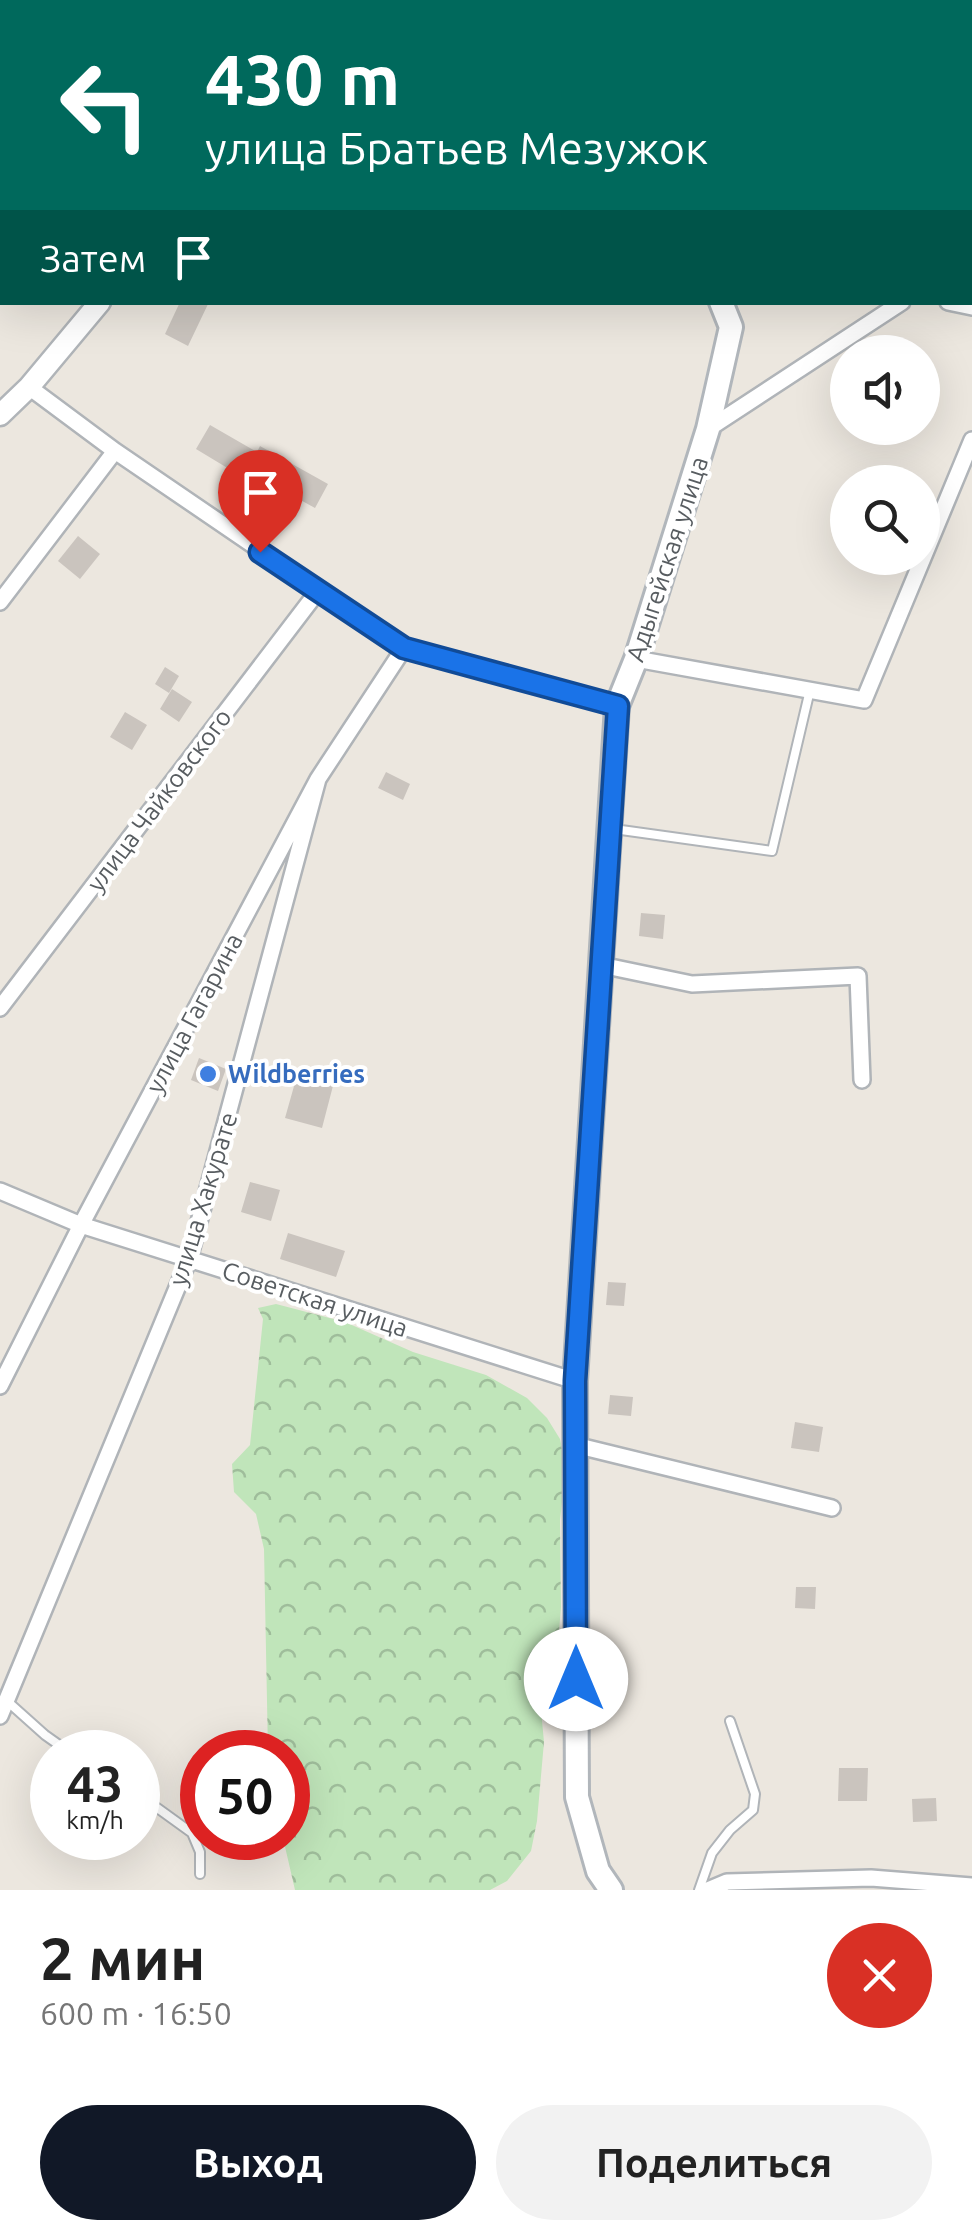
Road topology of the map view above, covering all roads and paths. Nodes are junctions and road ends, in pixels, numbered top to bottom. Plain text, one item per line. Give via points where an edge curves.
1 (97, 305) edge
2 (722, 305) edge
3 (897, 305) edge
4 (29, 387) junction
5 (0, 415) edge
6 (708, 429) junction
7 (972, 440) edge
8 (115, 452) junction
9 (318, 592) junction
10 (0, 602) edge
11 (404, 648) junction
12 (636, 659) junction
13 (810, 690) junction
14 (618, 706) junction
15 (318, 780) junction
16 (610, 828) junction
17 (601, 965) junction
18 (0, 1008) edge
19 (862, 1080) dead end
20 (0, 1191) edge
21 (81, 1225) junction
22 (189, 1260) junction
23 (575, 1381) junction
24 (0, 1386) edge
25 (575, 1444) junction
26 (832, 1508) dead end
27 (6, 1699) junction
28 (0, 1716) edge
29 (730, 1721) dead end
30 (40, 1730) edge
31 (160, 1809) edge
32 (200, 1874) dead end
33 (972, 1886) edge
34 (611, 1890) edge
35 (698, 1890) edge
36 (708, 1890) edge

1 - 4 street
2 - 6 main road, Адыгейская улица via 730,326
3 - 6 street
4 - 5 street
4 - 8 street
6 - 12 main road, Адыгейская улица
7 - 13 street via 864,700
8 - 9 street
8 - 10 street
9 - 11 street
9 - 18 street, улица Чайковского
11 - 14 street
11 - 15 street, улица Гагарина
12 - 13 street
12 - 14 main road, Адыгейская улица
13 - 16 lane via 772,851
14 - 16 main road, Адыгейская улица
15 - 21 street, улица Гагарина
15 - 22 street, улица Хакурате
16 - 17 main road, Адыгейская улица
17 - 19 street via 692,984 858,976
17 - 23 main road, Адыгейская улица
20 - 21 street, Советская улица
21 - 22 street, Советская улица
21 - 24 street, улица Гагарина
22 - 23 street, Советская улица
22 - 27 street, улица Хакурате
23 - 25 main road, Адыгейская улица
25 - 26 street
25 - 34 main road, Адыгейская улица via 577,1796 598,1871
27 - 28 street, улица Хакурате
27 - 30 lane
29 - 35 lane via 755,1794 754,1810 712,1853
31 - 32 lane via 192,1832
33 - 36 street via 870,1878 727,1882

